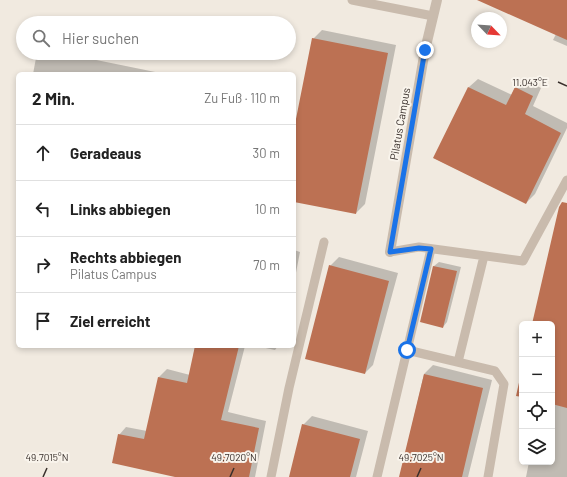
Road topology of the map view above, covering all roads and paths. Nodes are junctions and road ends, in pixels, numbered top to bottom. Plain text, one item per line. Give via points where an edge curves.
1 (352, 0) edge
2 (437, 0) edge
3 (433, 16) junction
4 (567, 180) edge
5 (324, 242) dead end
6 (431, 249) junction
7 (390, 252) joint
8 (484, 256) junction
9 (407, 350) junction
10 (458, 362) junction
11 (271, 477) edge
12 (378, 477) edge
13 (488, 477) edge

1 - 3 lane
2 - 3 street, Pilatus Campus
3 - 7 street, Pilatus Campus
4 - 8 lane via 523,261
5 - 11 lane via 289,388
6 - 7 lane
6 - 8 lane
6 - 9 lane
8 - 10 lane
9 - 10 lane
9 - 12 lane
10 - 13 lane via 495,371 504,384

